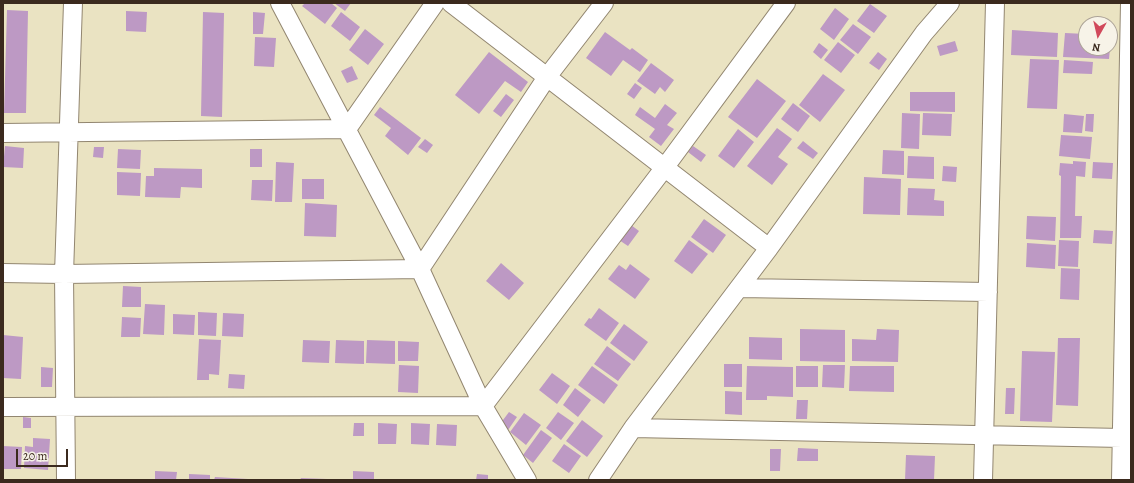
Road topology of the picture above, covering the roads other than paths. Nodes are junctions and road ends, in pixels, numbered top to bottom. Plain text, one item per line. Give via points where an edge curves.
1 (73, 3) edge
2 (280, 3) edge
3 (435, 3) edge
4 (451, 3) edge
5 (604, 3) edge
6 (786, 3) edge
7 (950, 3) edge
8 (995, 3) edge
9 (1130, 3) edge
10 (547, 77) junction
11 (347, 129) junction
12 (3, 133) edge
13 (70, 133) junction
14 (665, 167) junction
15 (769, 248) junction
16 (420, 269) junction
17 (3, 273) edge
18 (64, 274) junction
19 (740, 288) junction
20 (988, 292) junction
21 (482, 406) junction
22 (3, 407) edge
23 (65, 408) junction
24 (633, 428) junction
25 (1125, 431) edge
26 (984, 435) junction
27 (66, 480) edge
28 (527, 480) edge
29 (598, 480) edge
30 (983, 480) edge
31 (1121, 480) edge

1 - 13 street
2 - 11 street
3 - 11 street
4 - 10 street
5 - 10 street
6 - 14 street
7 - 15 street via 924,33
8 - 20 street
9 - 25 street
10 - 14 street
10 - 16 street
11 - 13 street
11 - 16 street
12 - 13 street
13 - 18 street
14 - 15 street
14 - 21 street
15 - 19 street
16 - 18 street
16 - 21 street
17 - 18 street
18 - 23 street
19 - 20 street
19 - 24 street
20 - 26 street
21 - 23 street
21 - 28 street
22 - 23 street
23 - 27 street
24 - 26 street
24 - 29 street
25 - 26 street
25 - 31 street
26 - 30 street

